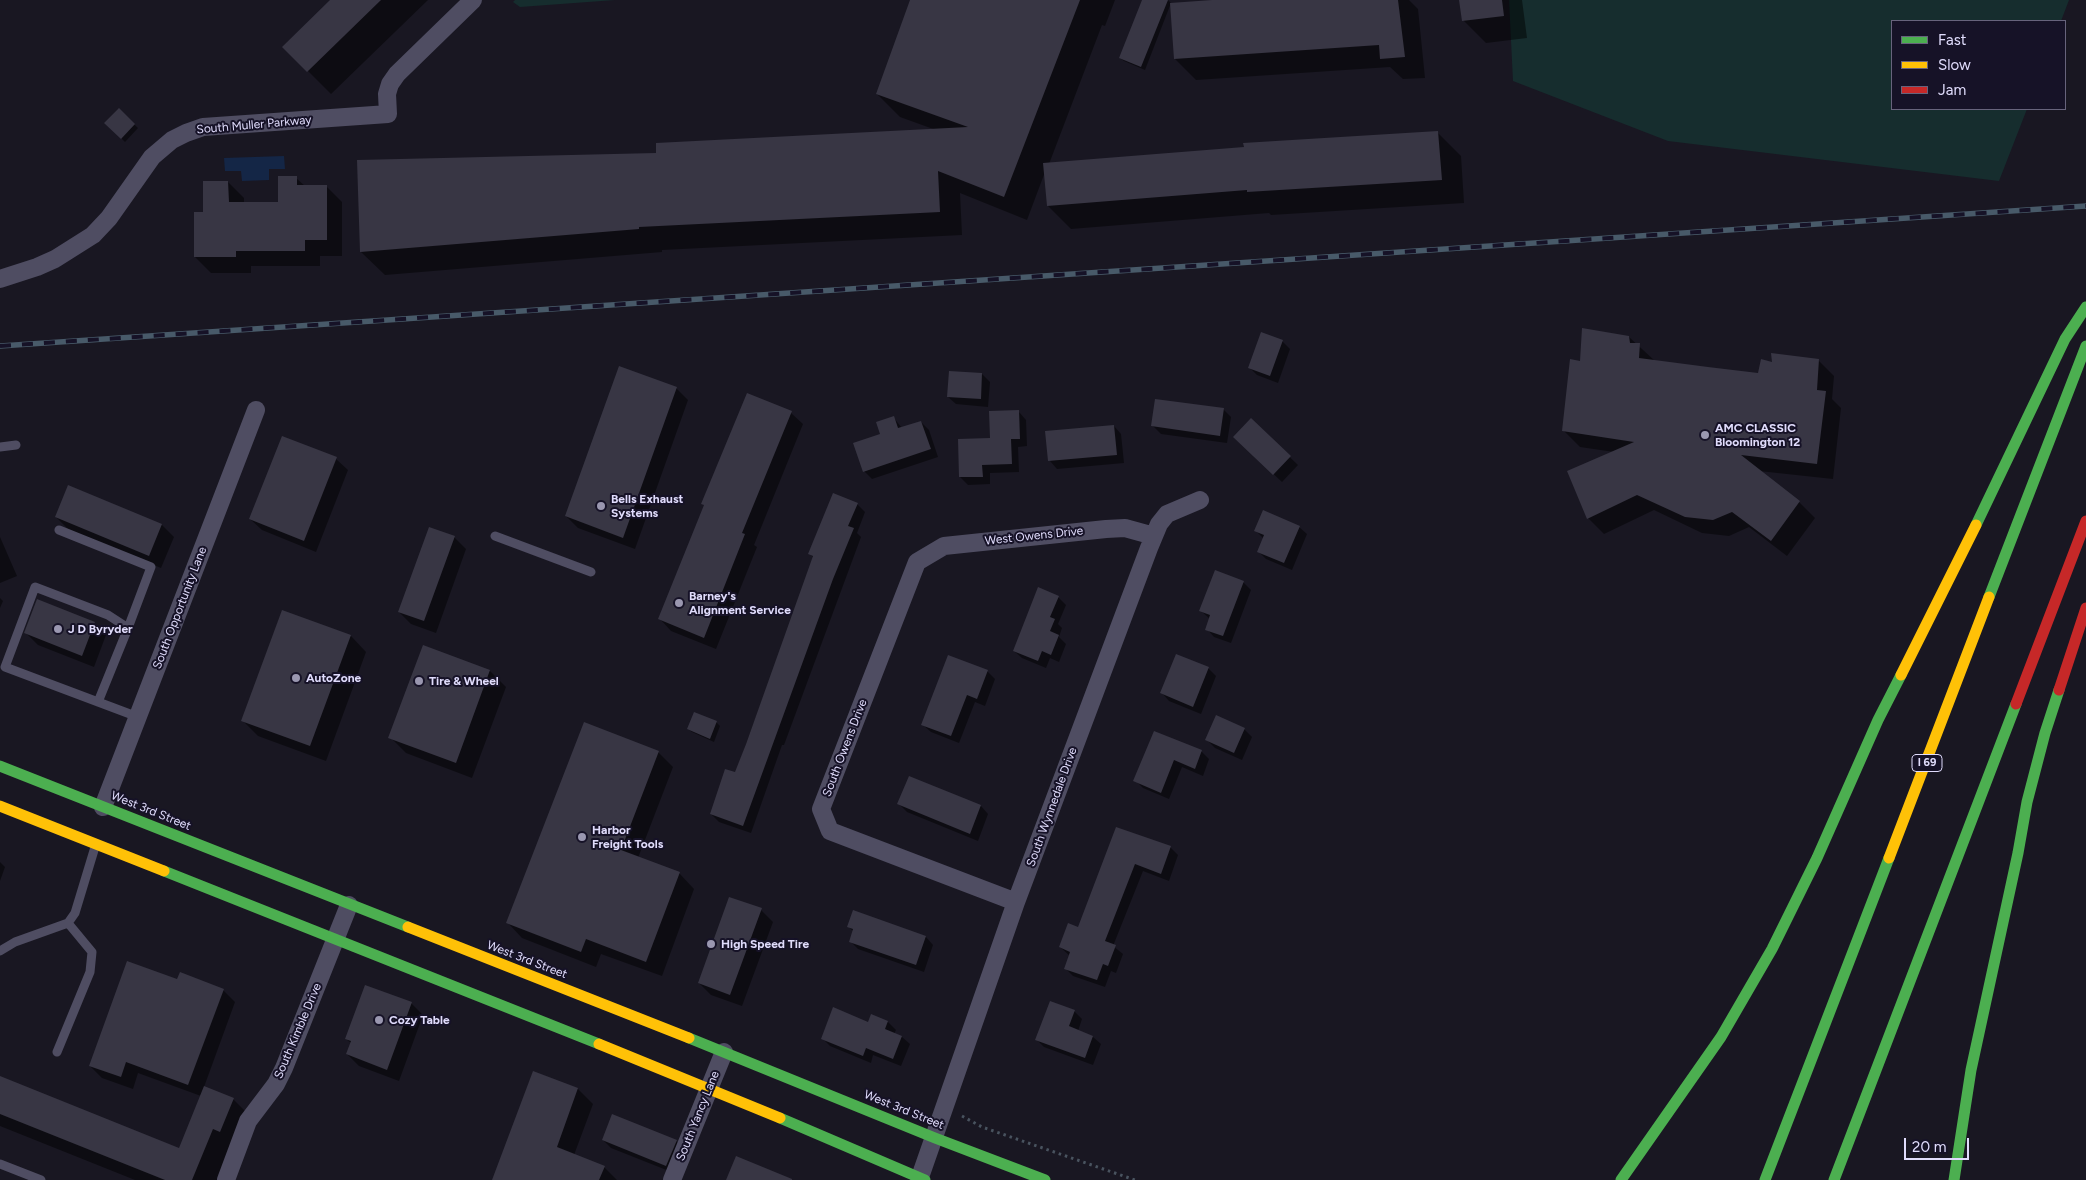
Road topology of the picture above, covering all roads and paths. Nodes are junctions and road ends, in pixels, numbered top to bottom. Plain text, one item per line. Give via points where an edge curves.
1 (473, 0) edge
2 (0, 278) edge
3 (2086, 307) edge
4 (2086, 346) edge
5 (256, 410) dead end
6 (16, 445) dead end
7 (0, 447) edge
8 (1200, 500) dead end
9 (2086, 521) edge
10 (59, 530) dead end
11 (495, 536) dead end
12 (1154, 536) junction
13 (917, 562) joint
14 (591, 572) dead end
15 (2086, 608) edge
16 (128, 628) junction
17 (98, 702) junction
18 (138, 717) junction
19 (0, 766) edge
20 (0, 806) edge
21 (103, 807) junction
22 (96, 844) junction
23 (1016, 902) junction
24 (349, 905) junction
25 (68, 923) junction
26 (336, 940) junction
27 (0, 951) edge
28 (57, 1052) dead end
29 (724, 1052) junction
30 (710, 1088) junction
31 (982, 1127) dead end
32 (935, 1138) junction
33 (0, 1164) edge
34 (921, 1179) edge
35 (41, 1180) edge
36 (226, 1180) edge
37 (672, 1180) edge
38 (1045, 1180) edge
39 (1135, 1180) edge
40 (1621, 1180) edge
41 (1765, 1180) edge
42 (1834, 1180) edge
43 (1954, 1180) edge

1 - 2 street, South Muller Parkway via 397,74 387,94 388,114 203,127 186,132 152,157 109,218 93,235 55,259 28,271
3 - 40 main road via 2065,339 1878,720 1817,858 1772,949 1721,1037
4 - 41 main road, I 69
5 - 18 street, South Opportunity Lane
6 - 7 lane
8 - 12 street, South Wynnedale Drive via 1167,514
9 - 42 main road
10 - 16 lane via 151,567
11 - 14 lane
12 - 13 street, West Owens Drive via 1125,528 944,546
12 - 23 street, South Wynnedale Drive
13 - 23 street, South Owens Drive via 821,809 830,831
15 - 43 main road via 2045,733 2028,802 1971,1070
16 - 17 lane
16 - 17 lane via 108,615 35,587 5,666
17 - 18 lane
18 - 21 street, South Opportunity Lane
19 - 21 main road, West 3rd Street
20 - 22 main road
21 - 24 main road, West 3rd Street
22 - 25 lane via 75,913
22 - 26 main road
23 - 32 street, South Wynnedale Drive
24 - 26 street, South Kimble Drive
24 - 29 main road, West 3rd Street
25 - 27 lane via 14,942
25 - 28 lane via 92,952 90,972
26 - 30 main road
26 - 36 street, South Kimble Drive via 284,1068 248,1121
29 - 30 street, South Yancy Lane
29 - 32 main road, West 3rd Street
30 - 34 main road
30 - 37 street, South Yancy Lane
31 - 39 path
32 - 34 street, South Wynnedale Drive
32 - 38 main road, West 3rd Street
33 - 35 lane

